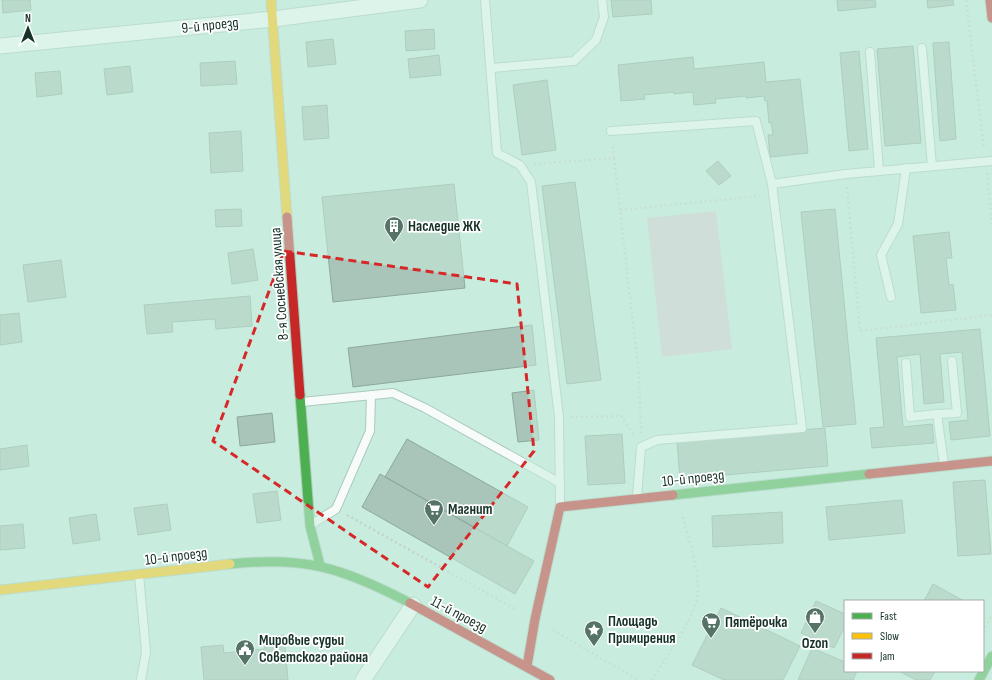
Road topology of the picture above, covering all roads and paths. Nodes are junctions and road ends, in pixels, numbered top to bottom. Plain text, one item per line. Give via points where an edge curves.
1 (271, 0) edge
2 (420, 0) edge
3 (486, 0) edge
4 (602, 0) edge
5 (966, 0) edge
6 (990, 0) edge
7 (992, 18) edge
8 (273, 19) junction
9 (0, 46) edge
10 (922, 48) dead end
11 (870, 52) dead end
12 (490, 68) junction
13 (611, 131) joint
14 (614, 158) junction
15 (989, 161) edge
16 (520, 165) junction
17 (932, 166) junction
18 (906, 168) junction
19 (879, 171) junction
20 (772, 184) junction
21 (772, 195) junction
22 (620, 210) junction
23 (992, 224) edge
24 (891, 297) dead end
25 (952, 361) dead end
26 (906, 363) dead end
27 (371, 395) junction
28 (302, 402) junction
29 (937, 414) junction
30 (559, 417) junction
31 (641, 447) junction
32 (992, 461) edge
33 (944, 466) junction
34 (560, 483) junction
35 (676, 493) junction
36 (637, 497) junction
37 (560, 506) junction
38 (336, 509) junction
39 (310, 526) junction
40 (320, 565) junction
41 (139, 575) junction
42 (353, 576) joint
43 (0, 590) edge
44 (414, 605) junction
45 (992, 614) edge
46 (535, 619) junction
47 (984, 630) edge
48 (992, 656) edge
49 (527, 666) junction
50 (984, 671) edge
51 (141, 680) edge
52 (363, 680) edge
53 (550, 680) edge
54 (638, 680) edge
55 (652, 680) edge

1 - 8 street, 8-я Сосневская улица
2 - 8 street, 9-й проезд
3 - 12 lane
4 - 12 lane via 604,17 596,40 574,61
5 - 15 path
6 - 7 street
8 - 9 street, 9-й проезд
8 - 28 street, 8-я Сосневская улица
10 - 17 lane
11 - 19 lane
12 - 16 lane via 497,153
13 - 14 path
13 - 20 lane via 756,121
14 - 16 path
14 - 22 path
15 - 17 lane
15 - 23 path
16 - 30 lane via 531,182
17 - 18 lane
18 - 19 lane
18 - 24 lane via 898,224 881,255
19 - 20 lane
20 - 21 lane
21 - 22 path
21 - 31 lane via 802,428 657,440
22 - 31 path via 639,376
25 - 29 lane via 957,413
26 - 29 lane via 910,417
27 - 28 lane
27 - 34 lane via 393,393
27 - 38 lane via 370,431
28 - 39 street, 8-я Сосневская улица
29 - 33 lane
30 - 31 path via 621,416
30 - 34 lane
31 - 36 lane
32 - 33 street, 10-й проезд
33 - 35 street, 10-й проезд
34 - 37 lane
35 - 36 street, 10-й проезд
35 - 55 path via 698,579 697,600 670,653
36 - 37 street, 10-й проезд
37 - 46 street
38 - 39 lane
38 - 46 path
39 - 40 street, 8-я Сосневская улица
40 - 41 street, 10-й проезд via 281,561 250,562
40 - 42 street, 10-й проезд
41 - 43 street, 10-й проезд
41 - 51 lane via 146,652
42 - 44 street, 11-й проезд
44 - 49 street, 11-й проезд
44 - 52 street
45 - 47 path
46 - 49 street
46 - 54 path
48 - 50 street
49 - 53 street, 11-й проезд

